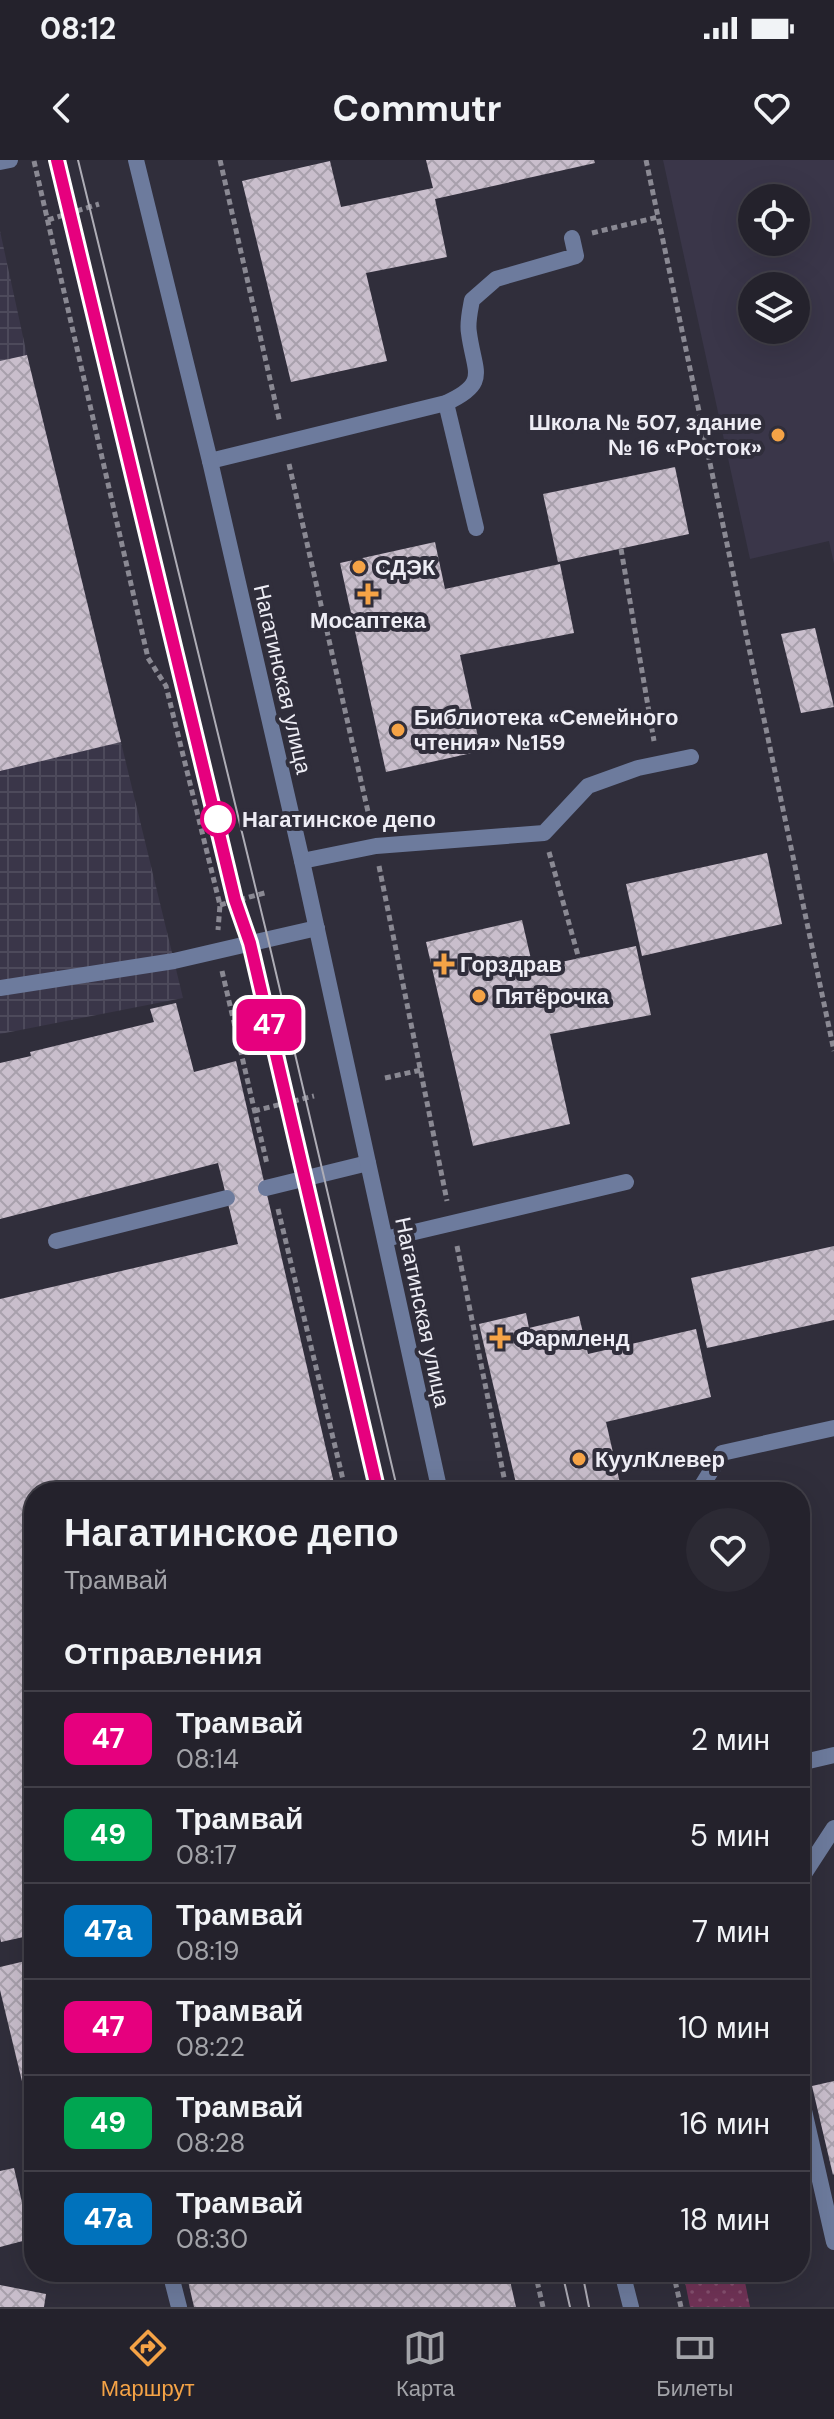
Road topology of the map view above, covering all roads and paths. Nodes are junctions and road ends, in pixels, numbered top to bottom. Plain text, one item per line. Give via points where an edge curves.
1 (10, 160) edge
2 (33, 160) edge
3 (136, 160) edge
4 (220, 160) edge
5 (646, 160) edge
6 (0, 162) edge
7 (99, 204) dead end
8 (658, 217) junction
9 (48, 220) junction
10 (572, 238) joint
11 (446, 403) junction
12 (284, 442) junction
13 (210, 461) junction
14 (476, 528) dead end
15 (621, 549) dead end
16 (691, 757) dead end
17 (658, 763) junction
18 (544, 833) junction
19 (376, 846) junction
20 (302, 861) junction
21 (268, 892) dead end
22 (317, 928) junction
23 (579, 959) dead end
24 (0, 988) edge
25 (834, 1051) edge
26 (421, 1070) junction
27 (385, 1078) dead end
28 (314, 1096) dead end
29 (254, 1111) dead end
30 (368, 1163) junction
31 (626, 1182) dead end
32 (266, 1188) dead end
33 (227, 1198) dead end
34 (452, 1223) junction
35 (385, 1239) junction
36 (56, 1241) dead end
37 (834, 1428) edge
38 (438, 1482) edge
39 (505, 1482) edge
40 (704, 1482) edge
41 (834, 1755) edge
42 (810, 1761) edge
43 (834, 1828) edge
44 (810, 1865) edge
45 (810, 2137) edge
46 (834, 2242) edge
47 (173, 2282) edge
48 (537, 2282) edge
49 (625, 2282) edge
50 (675, 2282) edge
51 (179, 2307) edge
52 (543, 2307) edge
53 (631, 2307) edge
54 (681, 2307) edge

1 - 6 street
2 - 9 path
3 - 13 street, Нагатинская улица
4 - 12 path
5 - 8 path
7 - 9 path
8 - 10 path
8 - 25 path
9 - 21 path via 148,658 166,686 220,905
10 - 11 street via 576,256 496,279 472,300 468,329 477,374 469,392
11 - 12 street
11 - 14 street
12 - 13 street
12 - 19 path
13 - 20 street, Нагатинская улица
15 - 17 path
16 - 17 street
17 - 18 street via 588,786
18 - 19 street
18 - 23 path
19 - 20 street
19 - 26 path
20 - 22 street, Нагатинская улица
22 - 24 street via 174,961
22 - 30 street, Нагатинская улица
26 - 27 path
26 - 34 path
28 - 29 path
30 - 32 street
30 - 35 street, Нагатинская улица
31 - 34 street
33 - 36 street
34 - 35 street
34 - 39 path
35 - 38 street, Нагатинская улица
37 - 40 street via 722,1453
41 - 42 street
43 - 44 street
45 - 46 street
47 - 51 street
48 - 52 path
49 - 53 street
50 - 54 path

